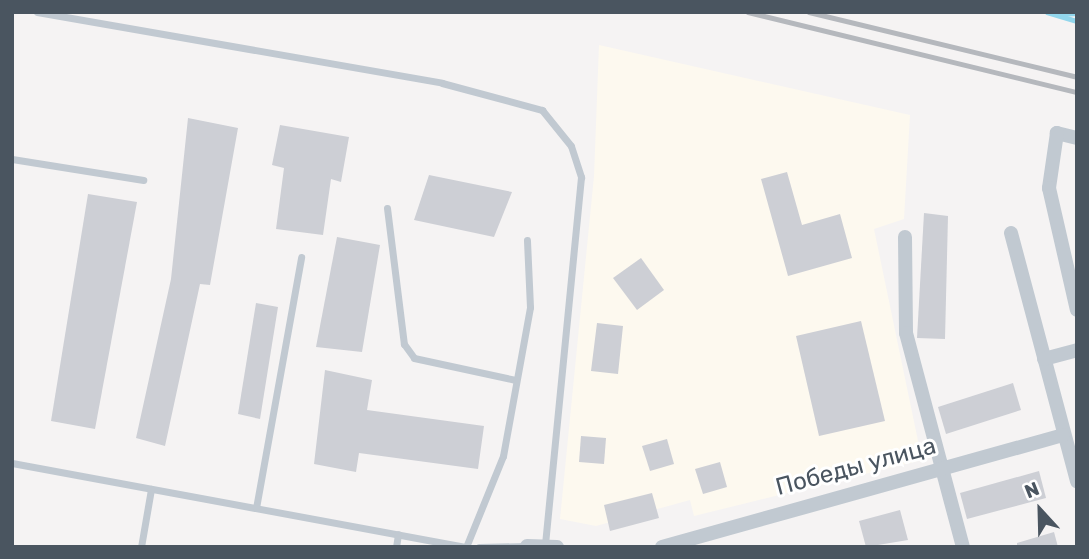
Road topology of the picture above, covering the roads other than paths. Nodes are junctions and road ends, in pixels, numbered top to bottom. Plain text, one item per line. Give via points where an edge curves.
1 (37, 12) edge
2 (1077, 138) edge
3 (12, 159) edge
4 (143, 180) dead end
5 (387, 208) dead end
6 (1011, 233) dead end
7 (905, 237) dead end
8 (527, 240) dead end
9 (301, 257) dead end
10 (1077, 310) edge
11 (1077, 350) edge
12 (1044, 359) junction
13 (516, 380) junction
14 (1063, 436) junction
15 (12, 463) edge
16 (942, 468) junction
17 (1077, 481) edge
18 (151, 489) junction
19 (256, 508) junction
20 (398, 534) junction
21 (527, 546) edge
22 (141, 547) edge
23 (396, 547) edge
24 (465, 547) edge
25 (479, 547) edge
26 (545, 547) edge
27 (557, 547) edge
28 (662, 547) edge
29 (963, 547) edge

1 - 26 lane via 442,83 542,110 571,146 582,177
2 - 10 street via 1056,133 1049,188
3 - 4 lane
5 - 13 lane via 404,344 414,358
6 - 12 street
7 - 16 street via 906,333
8 - 13 lane via 530,307
9 - 19 lane
11 - 12 street
12 - 14 street
13 - 24 lane via 503,456
14 - 16 street, Победы улица
14 - 17 street
15 - 18 lane
16 - 28 street, Победы улица
16 - 29 street
18 - 19 lane
18 - 22 lane
19 - 20 lane
20 - 23 lane
20 - 24 lane
21 - 25 lane
21 - 26 street
26 - 27 street

